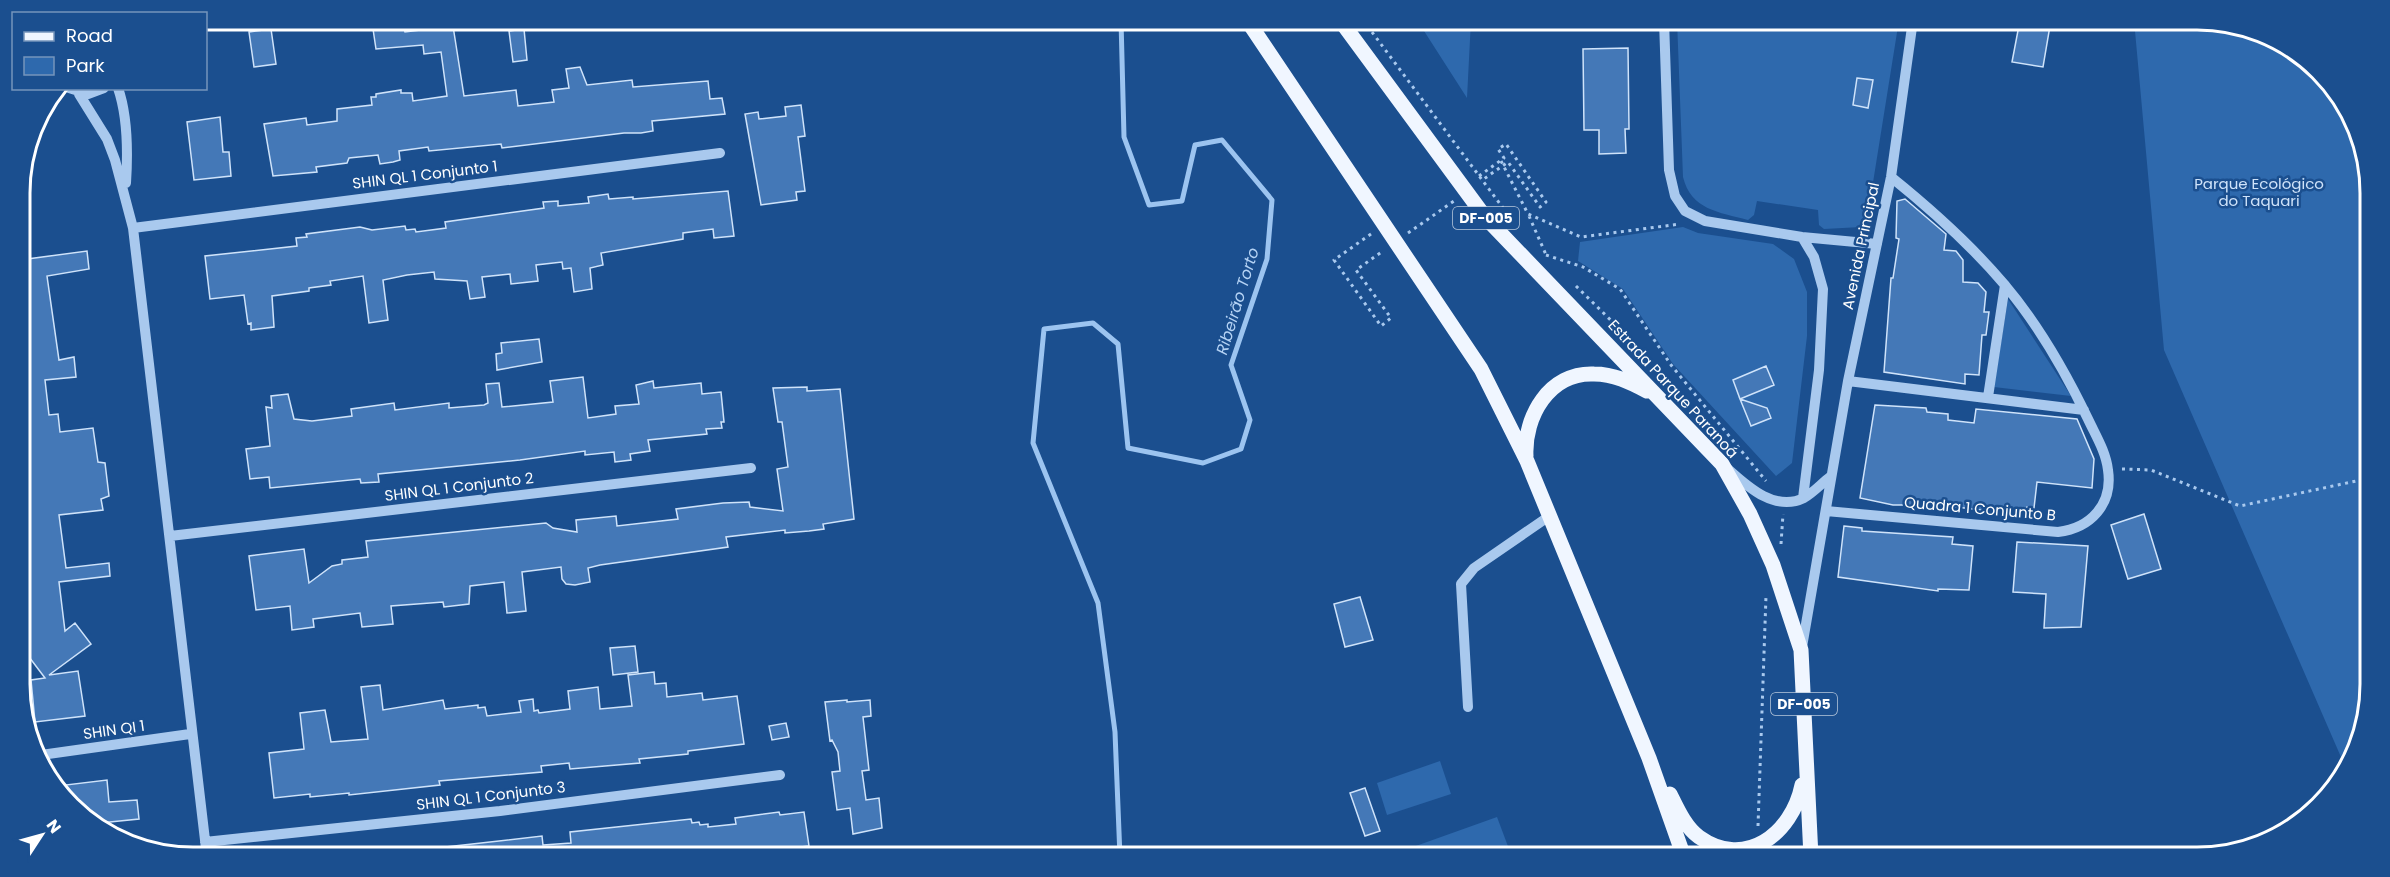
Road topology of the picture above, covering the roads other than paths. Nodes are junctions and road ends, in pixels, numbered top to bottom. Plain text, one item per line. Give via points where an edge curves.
1 (1253, 30) edge
2 (1347, 30) edge
3 (1664, 30) edge
4 (1912, 30) edge
5 (101, 90) edge
6 (119, 90) edge
7 (73, 91) edge
8 (720, 153) dead end
9 (1891, 177) junction
10 (125, 189) junction
11 (133, 228) junction
12 (1802, 237) junction
13 (1876, 244) junction
14 (2004, 285) junction
15 (1848, 381) junction
16 (1657, 396) junction
17 (1988, 397) junction
18 (2084, 410) junction
19 (1527, 461) junction
20 (1722, 464) junction
21 (751, 468) dead end
22 (1830, 477) junction
23 (1803, 498) junction
24 (1826, 511) junction
25 (1548, 517) junction
26 (170, 536) junction
27 (1801, 650) junction
28 (1468, 707) dead end
29 (190, 734) junction
30 (46, 754) edge
31 (1649, 758) junction
32 (1808, 758) junction
33 (780, 775) dead end
34 (205, 842) junction
35 (206, 847) edge
36 (1680, 847) edge
37 (1719, 847) edge
38 (1748, 847) edge
39 (1811, 847) edge

1 - 19 main road via 1481,369
2 - 16 main road, Estrada Parque Paranoá / DF-005 via 1485,217
3 - 12 street via 1671,185 1685,211 1705,221
4 - 9 street, Avenida Principal
5 - 7 street
6 - 10 street via 128,159
7 - 10 street via 107,139
8 - 11 street, SHIN QL 1 Conjunto 1
9 - 13 street, Avenida Principal
9 - 14 street, Quadra 1 Conjunto B via 1951,227
10 - 11 street
11 - 26 street
12 - 13 street
12 - 23 street via 1814,257 1823,289 1819,370
13 - 15 street, Avenida Principal
14 - 17 street
14 - 18 street, Quadra 1 Conjunto B via 2040,333
15 - 17 street
15 - 22 street, Avenida Principal
16 - 19 main road via 1607,375 1592,373 1565,380 1548,392 1528,425
16 - 20 main road, Estrada Parque Paranoá / DF-005
17 - 18 street
18 - 24 street, Quadra 1 Conjunto B via 2105,453 2108,491 2100,512 2072,530 2058,532
19 - 25 main road
20 - 23 street via 1755,493 1783,501
20 - 27 main road, Estrada Parque Paranoá / DF-005 via 1773,565
21 - 26 street, SHIN QL 1 Conjunto 2
22 - 23 street
22 - 24 street, Avenida Principal
24 - 27 street, Avenida Principal
25 - 28 street via 1482,562 1461,584
25 - 31 main road
26 - 29 street
27 - 32 main road, Estrada Parque Paranoá / DF-005
29 - 30 street, SHIN QI 1
29 - 34 street
31 - 36 main road
31 - 37 main road via 1682,817 1697,836
32 - 38 main road via 1798,804 1788,821 1778,834
32 - 39 main road, Estrada Parque Paranoá / DF-005
33 - 34 street, SHIN QL 1 Conjunto 3 via 500,812
34 - 35 street

